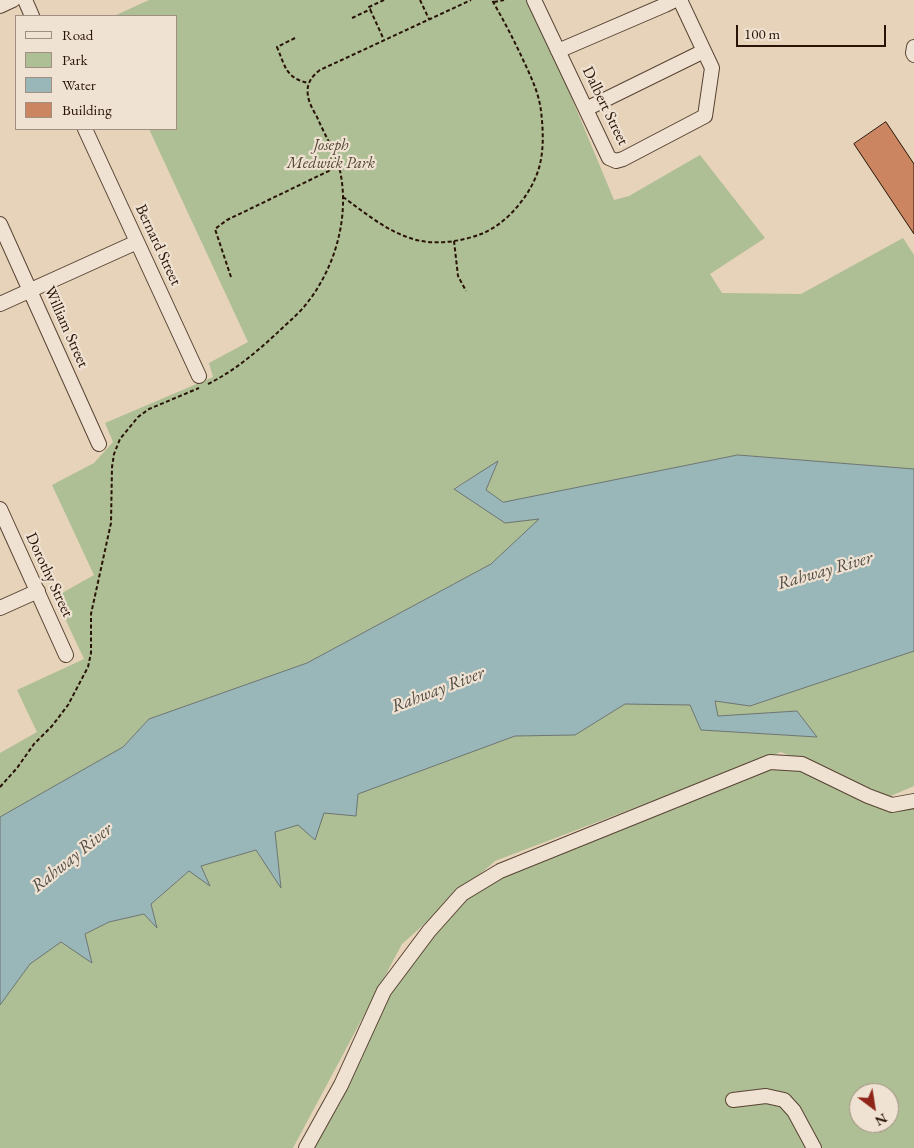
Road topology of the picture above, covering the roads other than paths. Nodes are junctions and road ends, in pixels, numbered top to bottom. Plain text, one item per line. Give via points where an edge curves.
1 (13, 0) edge
2 (25, 0) edge
3 (534, 0) edge
4 (680, 0) edge
5 (668, 2) edge
6 (0, 6) edge
7 (32, 15) edge
8 (914, 47) edge
9 (558, 51) junction
10 (704, 52) junction
11 (914, 55) edge
12 (586, 109) junction
13 (85, 130) edge
14 (0, 224) edge
15 (137, 242) junction
16 (30, 290) junction
17 (0, 304) edge
18 (199, 376) dead end
19 (99, 444) dead end
20 (0, 509) edge
21 (38, 591) junction
22 (0, 608) edge
23 (66, 655) dead end
24 (914, 801) edge
25 (732, 1100) dead end
26 (306, 1148) edge
27 (814, 1148) edge

1 - 6 street
2 - 7 street
3 - 9 street, Dalbert Street
4 - 10 street
5 - 9 street
8 - 11 street
9 - 12 street, Dalbert Street
10 - 12 street
10 - 12 street, Dalbert Street via 712,68 705,116 623,160 616,162 609,158
13 - 15 street, Bernard Street
14 - 16 street, William Street
15 - 16 street
15 - 18 street, Bernard Street
16 - 17 street
16 - 19 street, William Street
20 - 21 street, Dorothy Street
21 - 22 street
21 - 23 street, Dorothy Street
24 - 26 street via 892,805 802,764 770,762 500,871 462,894 429,931 384,991 341,1086
25 - 27 street via 766,1096 784,1100 794,1111

